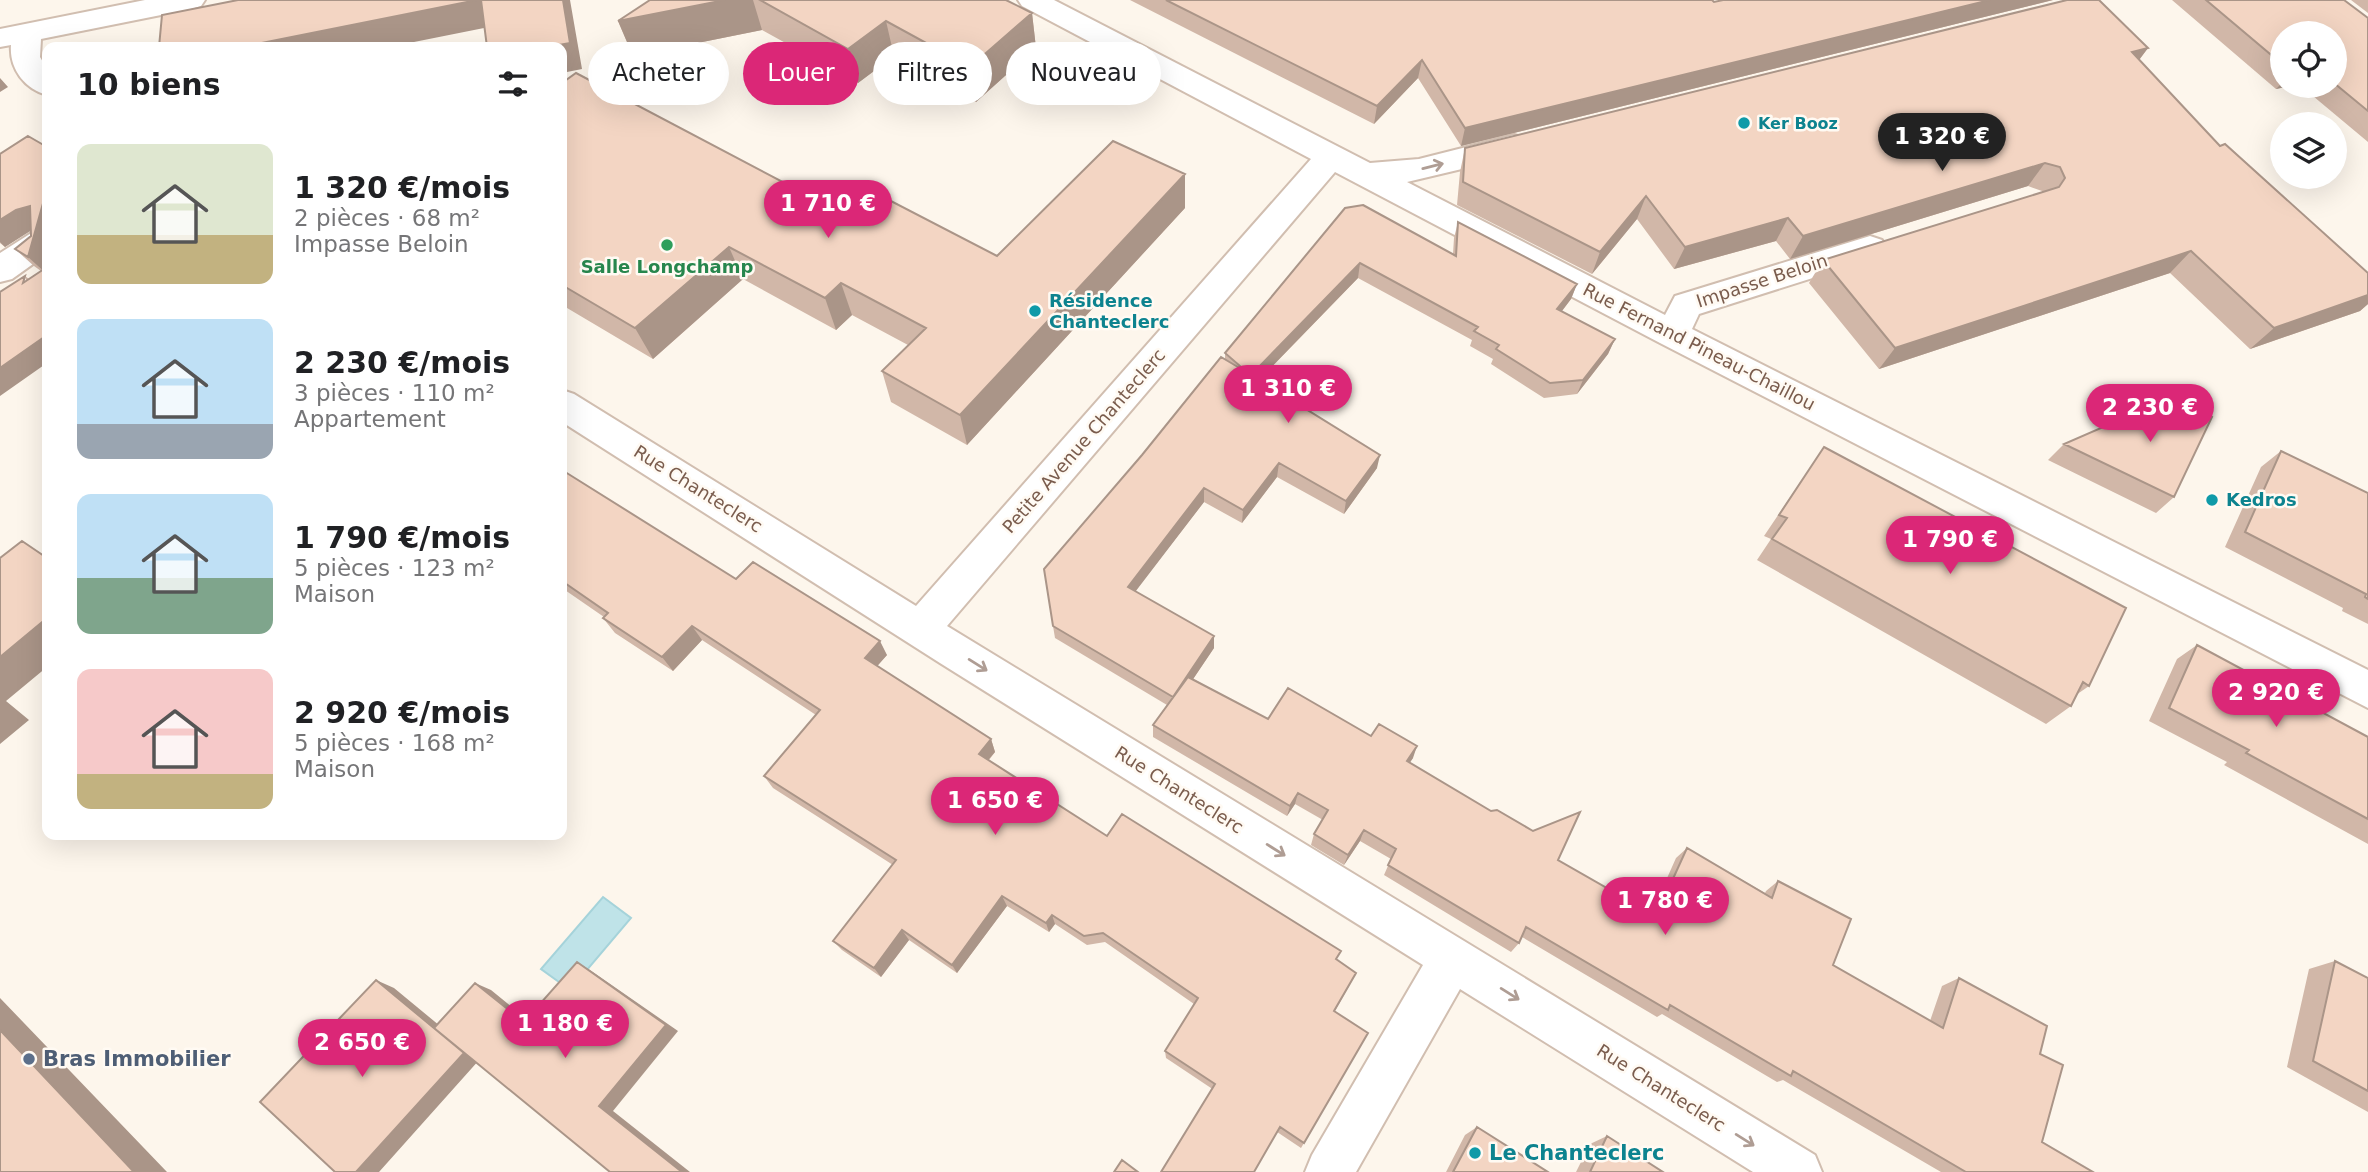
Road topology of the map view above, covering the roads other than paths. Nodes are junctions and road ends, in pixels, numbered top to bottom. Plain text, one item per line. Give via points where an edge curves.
1 (191, 0) edge
2 (1032, 0) edge
3 (13, 35) edge
4 (42, 80) edge
5 (1539, 140) edge
6 (1331, 156) junction
7 (1365, 174) junction
8 (1900, 239) edge
9 (42, 241) edge
10 (0, 270) edge
11 (1672, 334) junction
12 (567, 407) edge
13 (920, 629) junction
14 (2368, 690) edge
15 (1451, 959) junction
16 (1329, 1172) edge
17 (1798, 1172) edge

1 - 3 street
2 - 6 street, Rue Fernand Pineau-Chaillou
3 - 4 street via 26,65
7 -> 5 street via 1419,170
6 - 7 street, Rue Fernand Pineau-Chaillou
6 - 13 street, Petite Avenue Chanteclerc
7 - 11 street, Rue Fernand Pineau-Chaillou
8 - 11 street, Impasse Beloin via 1687,305
9 - 10 street
11 - 14 street, Rue Fernand Pineau-Chaillou
12 - 13 street, Rue Chanteclerc
13 -> 15 street, Rue Chanteclerc
15 - 16 street
15 -> 17 street, Rue Chanteclerc

